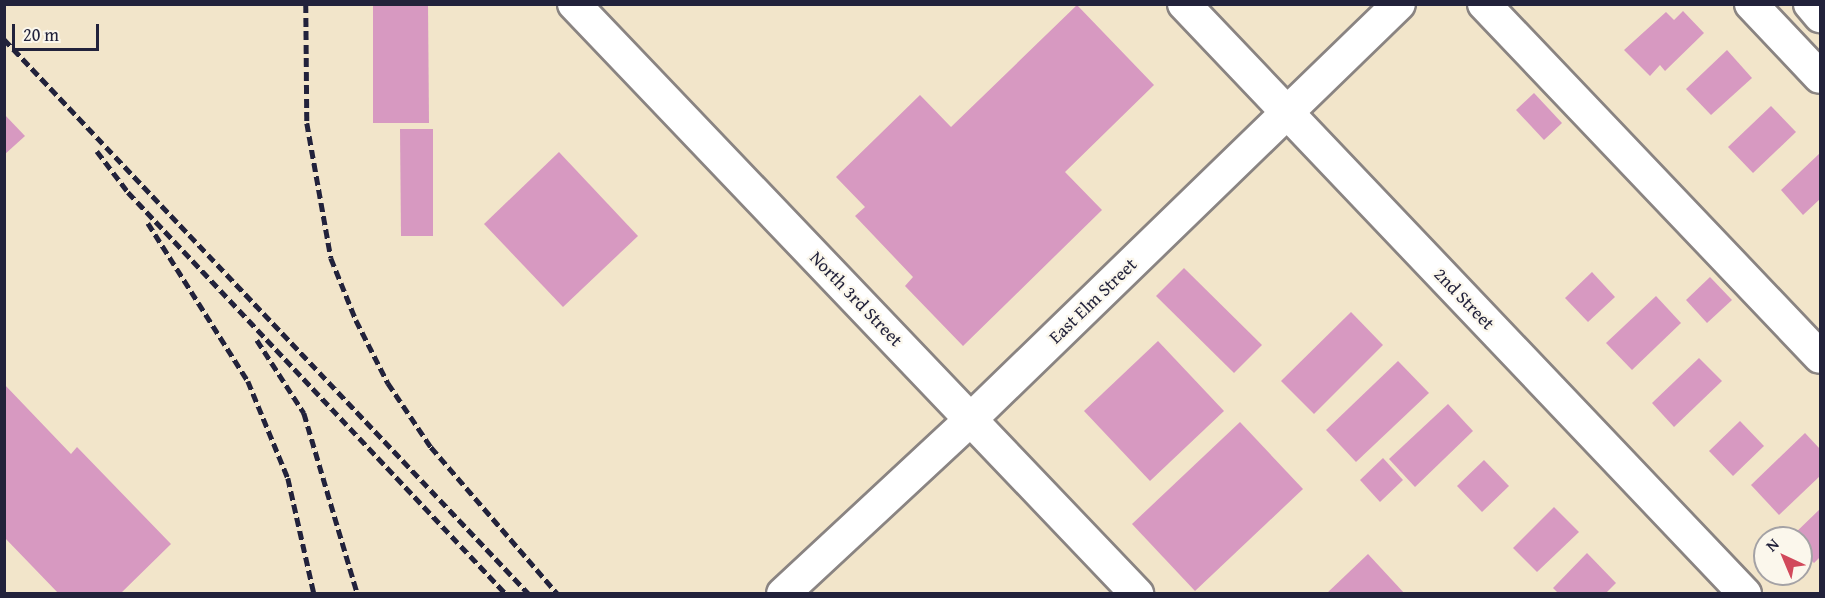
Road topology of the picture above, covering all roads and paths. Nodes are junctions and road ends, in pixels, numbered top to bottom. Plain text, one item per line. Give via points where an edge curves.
1 (574, 4) edge
2 (1184, 4) edge
3 (1399, 4) edge
4 (1485, 4) edge
5 (1809, 4) edge
6 (1754, 6) edge
7 (1821, 16) edge
8 (1821, 77) edge
9 (1288, 114) junction
10 (1821, 357) edge
11 (970, 419) junction
12 (783, 594) edge
13 (1137, 594) edge
14 (1745, 594) edge

1 - 11 street, North 3rd Street
2 - 9 street, 2nd Street
3 - 9 street, East Elm Street
4 - 10 street
5 - 7 street
6 - 8 street
9 - 11 street, East Elm Street
9 - 14 street, 2nd Street
11 - 12 street, East Elm Street
11 - 13 street, North 3rd Street

